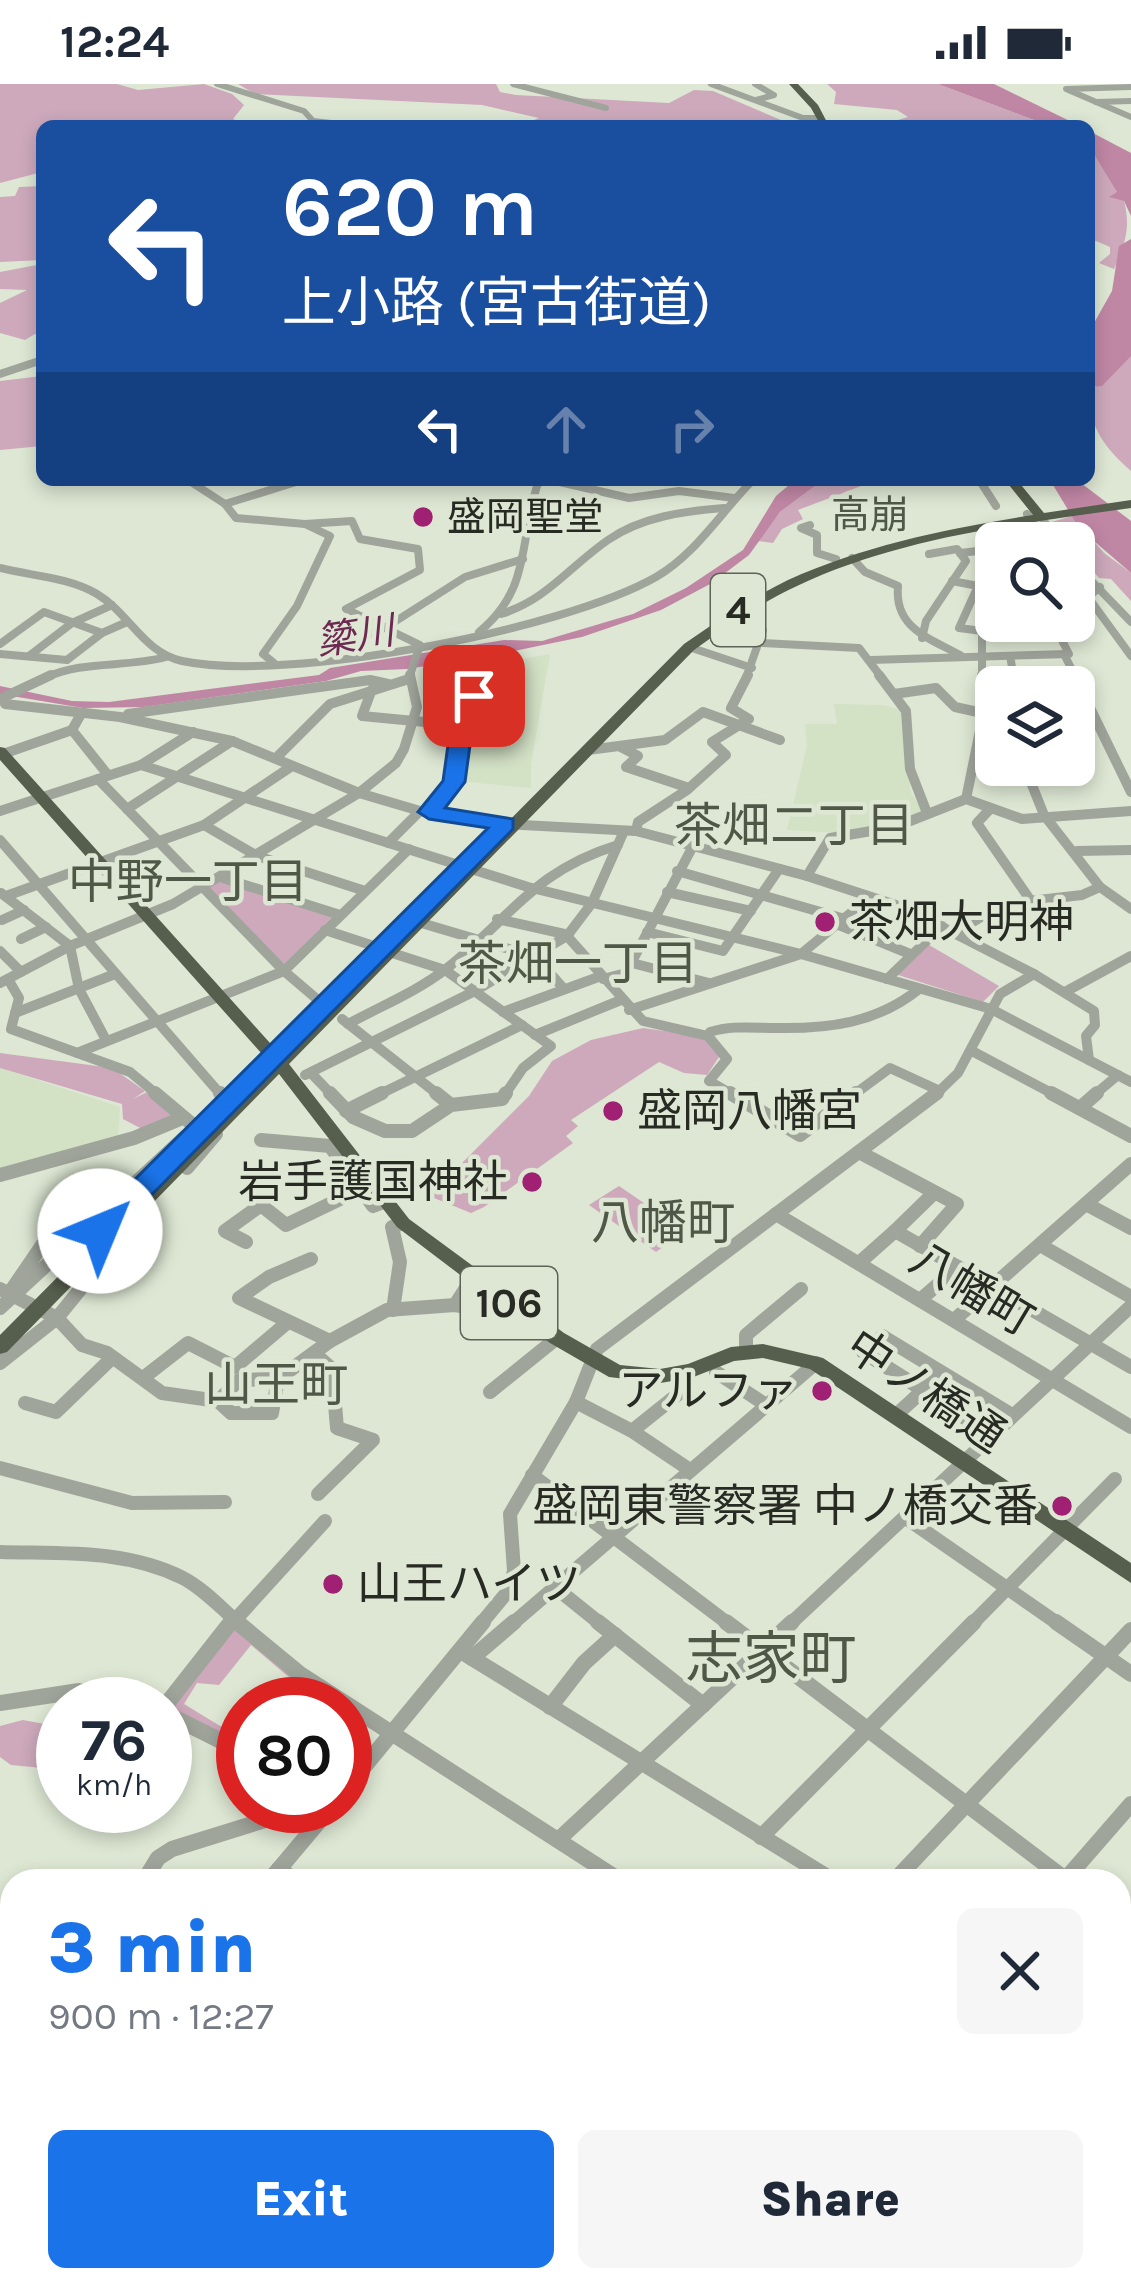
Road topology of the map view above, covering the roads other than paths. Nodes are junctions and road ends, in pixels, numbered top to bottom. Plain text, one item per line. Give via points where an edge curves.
1 (217, 84) edge
2 (513, 84) edge
3 (711, 84) edge
4 (755, 84) edge
5 (790, 84) edge
6 (1106, 86) edge
7 (1081, 96) junction
8 (755, 100) junction
9 (1094, 102) junction
10 (1131, 102) edge
11 (606, 108) dead end
12 (311, 120) edge
13 (814, 120) edge
14 (818, 120) edge
15 (36, 362) edge
16 (0, 374) edge
17 (198, 486) edge
18 (283, 486) edge
19 (537, 486) edge
20 (576, 486) edge
21 (747, 486) edge
22 (983, 486) edge
23 (1009, 486) edge
24 (1016, 486) edge
25 (734, 498) junction
26 (1131, 502) edge
27 (226, 504) junction
28 (996, 506) dead end
29 (724, 508) junction
30 (1040, 515) junction
31 (1042, 522) edge
32 (1045, 522) edge
33 (305, 524) junction
34 (810, 525) dead end
35 (975, 550) edge
36 (960, 553) junction
37 (929, 554) dead end
38 (844, 558) junction
39 (523, 560) junction
40 (0, 568) edge
41 (952, 580) junction
42 (1097, 587) joint
43 (112, 605) junction
44 (501, 614) junction
45 (726, 615) junction
46 (72, 622) junction
47 (127, 622) junction
48 (1131, 622) edge
49 (388, 626) junction
50 (102, 633) junction
51 (473, 636) junction
52 (922, 638) junction
53 (1063, 642) edge
54 (0, 644) edge
55 (762, 644) junction
56 (689, 647) junction
57 (851, 647) junction
58 (419, 648) junction
59 (956, 648) junction
60 (0, 654) edge
61 (353, 654) junction
62 (1064, 654) junction
63 (29, 656) junction
64 (1010, 656) junction
65 (1131, 656) edge
66 (166, 657) junction
67 (979, 657) junction
68 (871, 660) junction
69 (852, 662) dead end
70 (274, 663) junction
71 (980, 666) edge
72 (1012, 666) edge
73 (1069, 666) edge
74 (752, 668) junction
75 (478, 671) dead end
76 (410, 676) junction
77 (388, 684) junction
78 (373, 688) junction
79 (894, 694) junction
80 (2, 700) edge
81 (975, 713) edge
82 (81, 714) junction
83 (120, 717) junction
84 (410, 721) junction
85 (1095, 722) edge
86 (466, 727) junction
87 (735, 727) junction
88 (71, 730) junction
89 (193, 732) junction
90 (780, 740) dead end
91 (232, 742) junction
92 (975, 744) edge
93 (619, 746) junction
94 (589, 750) junction
95 (1, 753) edge
96 (276, 758) junction
97 (141, 766) junction
98 (292, 766) junction
99 (103, 777) junction
100 (177, 778) junction
101 (1027, 786) edge
102 (689, 788) junction
103 (1131, 792) edge
104 (359, 793) junction
105 (41, 797) junction
106 (245, 799) junction
107 (966, 800) junction
108 (127, 809) junction
109 (990, 809) junction
110 (0, 811) edge
111 (424, 811) junction
112 (1131, 811) edge
113 (927, 813) junction
114 (1042, 819) junction
115 (312, 820) junction
116 (510, 824) junction
117 (204, 825) junction
118 (630, 831) junction
119 (0, 840) edge
120 (159, 841) junction
121 (388, 843) junction
122 (618, 845) junction
123 (694, 845) junction
124 (409, 849) junction
125 (1131, 850) edge
126 (1077, 851) junction
127 (255, 855) junction
128 (99, 862) junction
129 (467, 868) junction
130 (779, 869) junction
131 (677, 871) junction
132 (807, 876) junction
133 (220, 877) junction
134 (38, 884) junction
135 (201, 887) junction
136 (528, 887) junction
137 (1100, 887) junction
138 (364, 892) junction
139 (667, 892) junction
140 (3, 894) edge
141 (761, 896) junction
142 (871, 897) junction
143 (592, 902) junction
144 (1031, 902) junction
145 (1131, 909) edge
146 (25, 910) junction
147 (751, 911) junction
148 (147, 915) junction
149 (340, 915) junction
150 (655, 917) junction
151 (497, 919) junction
152 (2, 920) edge
153 (418, 922) junction
154 (842, 922) junction
155 (942, 926) junction
156 (46, 927) junction
157 (325, 930) junction
158 (647, 932) junction
159 (955, 933) junction
160 (568, 935) junction
161 (735, 937) junction
162 (86, 938) junction
163 (21, 939) dead end
164 (476, 940) junction
165 (70, 946) junction
166 (385, 950) junction
167 (0, 951) edge
168 (801, 954) junction
169 (910, 954) junction
170 (536, 957) junction
171 (1129, 960) edge
172 (632, 963) junction
173 (445, 970) junction
174 (284, 971) junction
175 (21, 972) junction
176 (116, 974) junction
177 (1034, 974) junction
178 (602, 978) junction
179 (887, 979) junction
180 (4, 981) edge
181 (710, 983) junction
182 (79, 988) junction
183 (564, 989) junction
184 (919, 989) junction
185 (476, 991) junction
186 (1065, 992) junction
187 (220, 996) junction
188 (625, 1005) junction
189 (328, 1008) junction
190 (992, 1009) junction
191 (503, 1012) junction
192 (15, 1013) junction
193 (157, 1021) junction
194 (347, 1024) junction
195 (522, 1025) junction
196 (535, 1035) junction
197 (708, 1036) junction
198 (106, 1040) junction
199 (371, 1042) junction
200 (973, 1051) junction
201 (77, 1053) junction
202 (276, 1060) junction
203 (1089, 1060) junction
204 (1118, 1075) junction
205 (303, 1076) junction
206 (416, 1077) junction
207 (1131, 1082) edge
208 (940, 1091) junction
209 (227, 1102) junction
210 (451, 1105) junction
211 (1080, 1108) junction
212 (346, 1111) junction
213 (180, 1119) junction
214 (207, 1130) junction
215 (1131, 1136) edge
216 (261, 1140) dead end
217 (860, 1152) junction
218 (1131, 1164) edge
219 (0, 1175) edge
220 (361, 1189) junction
221 (933, 1194) junction
222 (386, 1201) junction
223 (1086, 1204) junction
224 (776, 1214) junction
225 (62, 1216) dead end
226 (403, 1222) junction
227 (1131, 1228) edge
228 (896, 1232) junction
229 (246, 1242) dead end
230 (1040, 1245) junction
231 (920, 1246) junction
232 (311, 1259) dead end
233 (859, 1263) junction
234 (958, 1268) junction
235 (473, 1277) junction
236 (994, 1288) junction
237 (800, 1289) dead end
238 (1131, 1297) edge
239 (7, 1299) edge
240 (920, 1300) junction
241 (454, 1305) junction
242 (1131, 1306) edge
243 (393, 1310) junction
244 (54, 1317) junction
245 (953, 1320) junction
246 (288, 1322) junction
247 (537, 1322) junction
248 (0, 1332) edge
249 (882, 1336) dead end
250 (557, 1338) junction
251 (330, 1341) junction
252 (1089, 1342) junction
253 (0, 1347) edge
254 (746, 1352) junction
255 (863, 1352) dead end
256 (314, 1353) junction
257 (112, 1358) junction
258 (592, 1360) junction
259 (0, 1363) edge
260 (816, 1363) junction
261 (1131, 1367) edge
262 (686, 1372) junction
263 (716, 1372) dead end
264 (942, 1373) junction
265 (143, 1378) junction
266 (1050, 1378) junction
267 (278, 1379) junction
268 (923, 1391) junction
269 (490, 1392) dead end
270 (218, 1401) junction
271 (576, 1402) junction
272 (25, 1403) dead end
273 (766, 1405) junction
274 (1012, 1415) junction
275 (895, 1417) junction
276 (1131, 1427) edge
277 (632, 1431) junction
278 (992, 1435) junction
279 (963, 1463) junction
280 (0, 1468) edge
281 (690, 1470) junction
282 (532, 1475) junction
283 (1115, 1479) dead end
284 (318, 1494) dead end
285 (225, 1502) dead end
286 (906, 1518) junction
287 (325, 1521) dead end
288 (1066, 1531) junction
289 (616, 1538) junction
290 (0, 1552) edge
291 (1131, 1574) edge
292 (556, 1588) junction
293 (1008, 1589) junction
294 (235, 1618) junction
295 (1131, 1630) edge
296 (615, 1635) junction
297 (765, 1649) junction
298 (466, 1655) junction
299 (1106, 1657) junction
300 (1131, 1674) edge
301 (190, 1677) edge
302 (36, 1698) edge
303 (0, 1703) edge
304 (704, 1705) junction
305 (550, 1706) junction
306 (870, 1728) junction
307 (393, 1734) junction
308 (372, 1758) edge
309 (641, 1764) junction
310 (969, 1804) junction
311 (1131, 1804) edge
312 (223, 1833) edge
313 (309, 1833) edge
314 (761, 1837) junction
315 (558, 1840) junction
316 (152, 1869) edge
317 (279, 1869) edge
318 (603, 1869) edge
319 (813, 1869) edge
320 (906, 1869) edge
321 (1051, 1869) edge
322 (1075, 1869) edge

1 - 12 street
2 - 11 street
3 - 8 street
4 - 8 street via 774,95
5 - 14 highway
6 - 7 street via 1066,89
6 - 10 street
7 - 9 street
7 - 10 street
8 - 13 street
9 - 10 street
9 - 10 street via 1109,110
15 - 16 street
17 - 27 street
18 - 27 street
19 - 39 street
20 - 25 street via 629,498 679,491
21 - 25 street
22 - 28 street
23 - 30 highway
24 - 30 highway
25 - 29 street
26 - 30 highway, 4
27 - 33 street via 245,520
29 - 44 street via 629,530 535,603
29 - 51 street via 652,580
30 - 31 street
30 - 32 street
30 - 38 highway, 4
33 - 49 street via 352,521 368,543 418,549 420,570 346,609
33 - 70 street via 331,542 287,624 263,649
34 - 38 street via 801,528 818,535 817,553
35 - 36 street
36 - 37 street
36 - 41 street via 966,561
38 - 45 highway, 4
38 - 52 street via 898,586 900,613
39 - 44 street
39 - 49 street via 466,577
40 - 43 street via 74,584
41 - 52 street
41 - 67 street via 978,586 959,628 982,631
42 - 48 street
42 - 65 street via 1088,597
43 - 46 street
43 - 47 street
44 - 51 street
45 - 55 street via 763,630
45 - 56 highway, 4
45 - 116 highway, 4 via 681,645
46 - 50 street
46 - 54 street via 44,612
46 - 63 street
47 - 50 street
47 - 66 street
49 - 58 street
49 - 61 street via 360,638
50 - 63 street via 67,660
51 - 58 street
52 - 59 street
53 - 62 street
55 - 57 street
55 - 74 street
56 - 74 street
56 - 94 highway, 4
57 - 68 street
57 - 69 street
58 - 61 street
58 - 76 street
59 - 67 street
59 - 68 street
60 - 63 street
61 - 70 street
62 - 64 street
62 - 73 street
64 - 67 street
64 - 72 street
66 - 70 street
66 - 80 street via 69,667
67 - 71 street
68 - 79 street
74 - 87 street via 731,708 749,719
75 - 86 street
76 - 77 street
76 - 84 street via 417,707
77 - 78 street
77 - 83 street via 370,680
78 - 84 street via 362,716
78 - 96 street via 330,704
79 - 81 street via 934,684 950,704
79 - 113 street via 906,711 910,770
80 - 82 street
82 - 83 street
82 - 88 street
83 - 89 street
84 - 86 street
84 - 104 street via 396,763
85 - 103 street
86 - 111 street via 451,790
87 - 90 street
87 - 93 street via 703,712 665,740
87 - 102 street via 712,742 726,755
88 - 95 street
88 - 99 street
89 - 91 street
89 - 97 street
91 - 96 street
91 - 100 street
92 - 107 street
93 - 94 street
93 - 102 street via 638,756 626,766
94 - 116 highway, 4
95 - 105 highway, 106
96 - 98 street
97 - 99 street
97 - 100 street
98 - 104 street
98 - 106 street
99 - 105 street
99 - 108 street
100 - 106 street
100 - 108 street
101 - 114 street
102 - 118 street
104 - 111 street
104 - 115 street
105 - 110 street
105 - 128 highway, 106
106 - 115 street
106 - 117 street
107 - 109 street
107 - 113 street
108 - 120 street
109 - 114 street
109 - 144 street via 977,823
111 - 116 street
111 - 121 street
112 - 114 street
113 - 132 street via 830,838
114 - 126 street
115 - 121 street
115 - 127 street
116 - 118 street
116 - 129 highway, 4
117 - 120 street
117 - 127 street
118 - 122 street
118 - 123 street
119 - 134 street
120 - 128 street
120 - 135 street
121 - 124 street
122 - 136 street via 585,853
122 - 143 street
123 - 130 street
123 - 131 street
124 - 129 street
124 - 138 street
125 - 126 street
126 - 137 street
127 - 133 street
127 - 138 street
128 - 134 street
128 - 148 highway, 106
129 - 136 street
129 - 153 highway, 4
129 - 166 highway, 4
130 - 132 street
130 - 141 street
131 - 139 street
131 - 141 street
132 - 142 street
133 - 135 street
133 - 149 street
134 - 140 street
134 - 162 street
135 - 148 street
135 - 174 street
136 - 143 street
136 - 151 street
137 - 144 street
137 - 145 street
138 - 149 street
139 - 147 street
139 - 150 street
140 - 146 street
141 - 147 street
141 - 154 street
142 - 154 street
142 - 155 street
143 - 150 street
143 - 160 street
144 - 159 street via 1002,904
146 - 152 street
146 - 156 street
147 - 161 street
148 - 162 street
148 - 187 highway, 106
149 - 157 street
150 - 158 street
150 - 161 street
151 - 160 street
151 - 164 street
153 - 164 street
153 - 166 highway, 4
154 - 168 street
154 - 169 street
155 - 159 street
155 - 169 street
156 - 163 street
156 - 165 street
157 - 166 street
157 - 174 street
158 - 161 street via 723,951
158 - 172 street
159 - 177 street
160 - 170 street
160 - 178 street
161 - 168 street
162 - 165 street
162 - 176 street
164 - 170 street
164 - 173 street
165 - 175 street
165 - 182 street
166 - 173 street
166 - 189 highway, 4
167 - 175 street
168 - 179 street
168 - 181 street
169 - 179 street
170 - 183 street
170 - 185 street
171 - 186 street
172 - 178 street via 626,973
172 - 181 street
173 - 185 street
173 - 194 street
174 - 187 street
174 - 189 street
175 - 180 street
176 - 182 street
176 - 193 street
177 - 186 street
177 - 190 street via 1000,994
178 - 183 street
178 - 188 street
179 - 184 street
180 - 192 street via 19,998
181 - 188 street
182 - 192 street
182 - 198 street
183 - 191 street
184 - 190 street
184 - 197 street via 872,1020 725,1027
185 - 191 street
185 - 199 street
186 - 203 street via 1094,1011
187 - 193 street
187 - 202 highway, 106
188 - 196 street
188 - 197 street via 656,1027
189 - 194 street
189 - 202 highway, 4
190 - 200 street
190 - 203 street
191 - 195 street
192 - 201 street via 11,1029
193 - 198 street
193 - 209 street
194 - 199 street
195 - 196 street
195 - 206 street
196 - 210 street via 551,1046 502,1099
197 - 208 street via 727,1059 710,1081 800,1135 890,1068
198 - 201 street
199 - 205 street
199 - 206 street
200 - 208 street
200 - 211 street
201 - 213 street via 141,1078
202 - 205 highway, 中ノ橋通 / 106
202 - 209 highway, 4
202 - 214 highway, 4
203 - 204 street
204 - 207 street
204 - 211 street
205 - 212 street
205 - 222 highway, 中ノ橋通 / 106
206 - 210 street
206 - 212 street
208 - 217 street
209 - 214 highway, 4
210 - 212 street via 412,1131 385,1131
211 - 215 street
213 - 214 street
213 - 219 street
214 - 239 street via 184,1137
214 - 244 street via 212,1142
214 - 248 highway, 4
214 - 253 highway, 4
216 - 220 street via 330,1147
217 - 221 street
217 - 224 street
218 - 223 street
220 - 222 street via 373,1206
220 - 229 street via 286,1225 261,1205 225,1231
221 - 228 street
221 - 231 street via 957,1204
222 - 226 highway, 中ノ橋通 / 106
223 - 227 street
223 - 230 street
224 - 233 street, 八幡町
224 - 258 street
225 - 239 street
226 - 235 highway, 中ノ橋通 / 106
226 - 243 street via 392,1227 400,1262
228 - 231 street
228 - 233 street
230 - 236 street
230 - 238 street
231 - 234 street
232 - 246 street via 239,1298
233 - 240 street, 八幡町
234 - 236 street
234 - 240 street
235 - 241 street
235 - 247 highway, 中ノ橋通 / 106
236 - 245 street
236 - 252 street
237 - 254 street via 746,1335
239 - 244 street
240 - 245 street, 八幡町
241 - 243 street
241 - 247 street
242 - 252 street
243 - 251 street
244 - 257 street via 82,1345
244 - 259 street
245 - 266 street, 八幡町
246 - 251 street
246 - 265 street via 236,1366 188,1343
247 - 250 highway, 中ノ橋通 / 106
249 - 264 street
250 - 258 highway, 中ノ橋通 / 106
250 - 269 street
251 - 256 street
252 - 261 street
252 - 266 street
254 - 260 highway, 中ノ橋通 / 106
254 - 262 highway, 中ノ橋通 / 106
255 - 268 street
256 - 267 street
256 - 284 street via 332,1369 337,1428 373,1440
257 - 265 street
257 - 272 street via 56,1412
258 - 262 highway, 中ノ橋通 / 106 via 640,1377
258 - 271 street
260 - 273 street
260 - 275 highway, 中ノ橋通 / 106
262 - 277 street via 687,1387
263 - 273 street
264 - 268 street
264 - 274 street
265 - 270 street via 162,1393
266 - 274 street
266 - 276 street, 八幡町
267 - 270 street via 239,1380
267 - 270 street via 272,1413 231,1413
268 - 275 street
268 - 278 street
271 - 277 street
271 - 282 street
273 - 281 street
274 - 278 street
275 - 279 highway, 中ノ橋通 / 106
277 - 281 street
278 - 279 street
279 - 286 street
279 - 288 highway, 中ノ橋通 / 106
280 - 285 street via 132,1503
281 - 289 street
282 - 289 street
282 - 298 street via 510,1514 509,1590
283 - 288 street
286 - 293 street
286 - 297 street
287 - 294 street
288 - 291 highway, 中ノ橋通 / 106
288 - 293 street
289 - 292 street
289 - 297 street
290 - 294 street via 144,1562 187,1580
292 - 296 street
292 - 298 street
293 - 299 street
293 - 306 street
294 - 301 street
294 - 307 street via 300,1674
295 - 299 street
296 - 304 street
296 - 305 street
297 - 304 street
297 - 306 street
298 - 305 street
298 - 307 street
299 - 300 street
299 - 310 street
302 - 303 street
304 - 309 street
305 - 309 street
306 - 310 street
306 - 314 street
307 - 308 street
307 - 315 street
309 - 314 street
309 - 315 street
310 - 320 street
310 - 321 street
311 - 322 street
312 - 316 street via 172,1849
313 - 317 street
314 - 319 street
315 - 318 street

